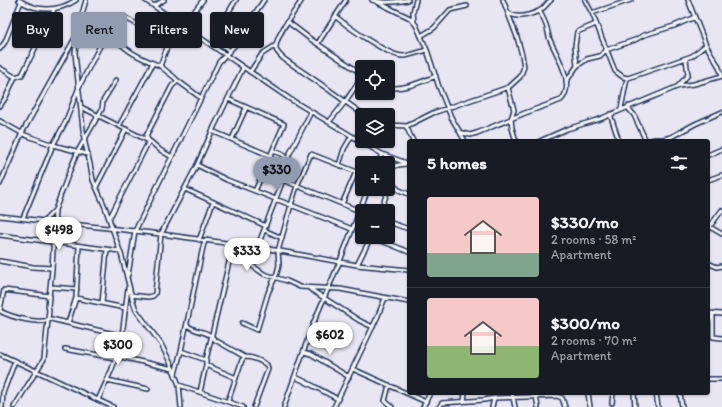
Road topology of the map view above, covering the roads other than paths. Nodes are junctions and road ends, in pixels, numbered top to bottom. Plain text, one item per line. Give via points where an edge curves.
1 (76, 0) edge
2 (86, 0) edge
3 (145, 0) edge
4 (164, 0) edge
5 (203, 0) edge
6 (236, 0) edge
7 (264, 0) edge
8 (302, 0) edge
9 (346, 0) edge
10 (372, 0) edge
11 (408, 0) edge
12 (416, 0) edge
13 (503, 0) edge
14 (551, 0) edge
15 (585, 0) edge
16 (631, 0) edge
17 (693, 0) edge
18 (20, 1) edge
19 (688, 1) edge
20 (377, 2) junction
21 (154, 6) junction
22 (467, 6) dead end
23 (54, 9) junction
24 (507, 11) junction
25 (539, 11) junction
26 (83, 12) edge
27 (163, 12) edge
28 (194, 12) edge
29 (592, 13) junction
30 (335, 16) junction
31 (694, 18) junction
32 (288, 22) junction
33 (414, 22) junction
34 (596, 24) junction
35 (422, 36) junction
36 (202, 38) edge
37 (318, 43) junction
38 (706, 45) junction
39 (71, 46) edge
40 (276, 46) junction
41 (75, 48) edge
42 (99, 48) edge
43 (126, 48) edge
44 (167, 48) edge
45 (0, 49) edge
46 (427, 50) junction
47 (606, 50) junction
48 (230, 51) junction
49 (226, 55) junction
50 (686, 59) junction
51 (153, 63) junction
52 (160, 66) junction
53 (577, 66) junction
54 (0, 68) edge
55 (243, 68) junction
56 (355, 69) edge
57 (250, 72) junction
58 (722, 75) edge
59 (436, 76) junction
60 (15, 77) junction
61 (627, 78) junction
62 (116, 80) dead end
63 (178, 81) junction
64 (566, 82) junction
65 (679, 86) junction
66 (79, 87) junction
67 (355, 87) edge
68 (395, 88) edge
69 (508, 88) junction
70 (202, 98) junction
71 (228, 99) junction
72 (345, 102) junction
73 (0, 106) edge
74 (629, 106) junction
75 (81, 107) junction
76 (246, 108) junction
77 (448, 108) junction
78 (355, 109) edge
79 (621, 109) junction
80 (311, 112) junction
81 (722, 112) edge
82 (610, 114) junction
83 (98, 115) junction
84 (511, 119) junction
85 (0, 121) edge
86 (329, 122) junction
87 (395, 125) edge
88 (119, 126) junction
89 (406, 126) junction
90 (126, 129) junction
91 (212, 131) junction
92 (460, 132) junction
93 (22, 133) junction
94 (351, 137) junction
95 (84, 139) junction
96 (232, 139) junction
97 (412, 139) edge
98 (464, 139) edge
99 (515, 139) edge
100 (545, 139) edge
101 (618, 139) edge
102 (646, 139) edge
103 (664, 139) edge
104 (149, 141) junction
105 (53, 145) junction
106 (722, 149) edge
107 (78, 151) junction
108 (272, 151) junction
109 (87, 154) junction
110 (710, 154) edge
111 (383, 155) joint
112 (271, 156) junction
113 (172, 157) junction
114 (288, 160) junction
115 (407, 164) edge
116 (407, 164) edge
117 (197, 165) junction
118 (339, 165) junction
119 (395, 166) edge
120 (355, 172) edge
121 (355, 174) edge
122 (722, 175) edge
123 (710, 179) edge
124 (283, 180) junction
125 (0, 184) edge
126 (297, 186) junction
127 (96, 187) junction
128 (395, 187) edge
129 (184, 190) junction
130 (256, 191) junction
131 (407, 193) edge
132 (276, 199) junction
133 (213, 202) junction
134 (342, 204) junction
135 (291, 205) junction
136 (355, 209) edge
137 (55, 210) junction
138 (722, 210) edge
139 (0, 216) edge
140 (23, 218) junction
141 (110, 219) junction
142 (44, 221) junction
143 (355, 222) edge
144 (55, 223) junction
145 (395, 224) edge
146 (266, 226) junction
147 (710, 226) edge
148 (407, 228) edge
149 (710, 228) edge
150 (113, 229) junction
151 (352, 229) junction
152 (264, 230) junction
153 (135, 232) junction
154 (160, 234) junction
155 (722, 234) edge
156 (0, 235) edge
157 (282, 238) junction
158 (199, 240) junction
159 (205, 241) junction
160 (54, 243) junction
161 (368, 244) edge
162 (389, 244) edge
163 (233, 245) junction
164 (79, 246) junction
165 (256, 248) junction
166 (107, 250) junction
167 (120, 251) junction
168 (278, 251) junction
169 (407, 251) edge
170 (0, 261) edge
171 (340, 261) junction
172 (710, 264) edge
173 (357, 265) junction
174 (722, 266) edge
175 (52, 268) junction
176 (407, 270) edge
177 (127, 276) junction
178 (274, 278) junction
179 (51, 287) junction
180 (128, 287) junction
181 (77, 288) junction
182 (308, 288) junction
183 (329, 288) junction
184 (131, 295) junction
185 (50, 296) junction
186 (76, 298) junction
187 (385, 298) junction
188 (324, 299) junction
189 (407, 302) edge
190 (102, 303) junction
191 (125, 308) junction
192 (0, 310) edge
193 (710, 313) edge
194 (713, 314) junction
195 (722, 314) edge
196 (710, 319) edge
197 (47, 320) junction
198 (68, 323) junction
199 (242, 323) dead end
200 (187, 325) junction
201 (373, 327) junction
202 (212, 335) junction
203 (122, 336) junction
204 (722, 338) edge
205 (65, 349) dead end
206 (181, 351) junction
207 (304, 352) junction
208 (0, 354) edge
209 (245, 357) junction
210 (115, 358) junction
211 (206, 360) junction
212 (15, 361) junction
213 (206, 365) junction
214 (173, 369) junction
215 (353, 369) junction
216 (37, 372) junction
217 (175, 374) junction
218 (295, 377) junction
219 (349, 377) junction
220 (236, 378) junction
221 (710, 379) edge
222 (722, 379) edge
223 (107, 380) junction
224 (179, 385) junction
225 (389, 385) junction
226 (148, 389) dead end
227 (200, 392) junction
228 (407, 393) edge
229 (411, 395) edge
230 (429, 395) edge
231 (465, 395) edge
232 (512, 395) edge
233 (588, 395) edge
234 (613, 395) edge
235 (634, 395) edge
236 (656, 395) edge
237 (680, 395) edge
238 (536, 396) junction
239 (561, 397) joint
240 (494, 398) junction
241 (338, 399) junction
242 (100, 400) junction
243 (228, 401) junction
244 (464, 401) junction
245 (426, 402) junction
246 (612, 404) dead end
247 (100, 406) dead end
248 (2, 407) edge
249 (14, 407) edge
250 (113, 407) edge
251 (181, 407) edge
252 (243, 407) edge
253 (254, 407) edge
254 (284, 407) edge
255 (334, 407) edge
256 (392, 407) edge
257 (423, 407) edge
258 (438, 407) edge
259 (492, 407) edge
260 (515, 407) edge
261 (538, 407) edge
262 (565, 407) edge
263 (590, 407) edge
264 (635, 407) edge
265 (658, 407) edge
266 (682, 407) edge

1 - 23 street
2 - 26 street
3 - 21 street
4 - 21 street
5 - 28 street
6 - 48 street via 217,38 217,41
7 - 48 street
8 - 32 street
9 - 30 street
10 - 20 street
11 - 20 street
12 - 33 street
13 - 24 street
14 - 25 street
15 - 29 street
16 - 29 street
17 - 19 street
18 - 23 street via 41,9
18 - 45 street
19 - 31 street
20 - 33 street
21 - 27 street
22 - 35 street via 450,10 434,28
23 - 60 street via 22,75
24 - 25 street via 513,16
24 - 69 street via 517,37 524,67 520,77
25 - 64 street via 562,65
29 - 34 street
30 - 37 street
30 - 46 street via 396,55 403,56
31 - 38 street
31 - 47 street
32 - 37 street
32 - 40 street
33 - 35 street
34 - 47 street
34 - 53 street via 577,32
35 - 46 street
36 - 49 street
37 - 56 street
38 - 50 street
38 - 58 street
39 - 93 street
40 - 57 street via 262,54
40 - 72 street via 284,59
41 - 66 street
42 - 66 street
43 - 51 street
44 - 52 street
46 - 59 street
47 - 53 street via 600,56 587,59
47 - 61 street via 615,71
48 - 49 street
49 - 55 street
49 - 70 street via 219,62
50 - 61 street
50 - 65 street via 688,75
51 - 52 street
51 - 88 street
52 - 63 street
53 - 64 street
54 - 60 street
55 - 57 street
55 - 71 street
57 - 80 street
58 - 65 street
59 - 68 street
59 - 77 street
60 - 73 street
61 - 79 street
62 - 83 street
63 - 70 street
63 - 104 street via 172,86 146,136
64 - 84 street via 565,96 561,100
65 - 74 street
66 - 75 street
66 - 105 street
67 - 72 street
69 - 77 street
69 - 84 street via 514,110
70 - 113 street
71 - 76 street
71 - 91 street
72 - 78 street
72 - 86 street
74 - 79 street
74 - 102 street
75 - 83 street
75 - 95 street
76 - 96 street
76 - 108 street via 284,124
77 - 89 street via 433,112
77 - 92 street
79 - 82 street
80 - 86 street
80 - 114 street
81 - 103 street
82 - 100 street
82 - 101 street
83 - 88 street
83 - 95 street
84 - 92 street via 470,135
84 - 99 street
85 - 93 street
86 - 94 street
87 - 89 street
88 - 90 street
89 - 97 street
90 - 104 street
90 - 127 street
91 - 96 street
91 - 117 street
92 - 98 street
93 - 105 street
93 - 125 street
94 - 111 street
94 - 118 street
95 - 107 street
95 - 109 street
96 - 112 street
104 - 113 street
104 - 141 street
105 - 107 street
105 - 140 street
106 - 110 street
107 - 109 street
107 - 137 street
108 - 112 street
108 - 114 street via 282,154
109 - 127 street
111 - 115 street
112 - 130 street
113 - 153 street
114 - 124 street
116 - 119 street
117 - 129 street
117 - 130 street
118 - 120 street
118 - 126 street via 311,154
121 - 134 street
122 - 123 street
124 - 126 street
124 - 132 street
126 - 134 street
126 - 135 street
127 - 141 street
128 - 131 street
129 - 133 street
129 - 154 street
130 - 132 street
132 - 135 street
132 - 146 street
133 - 146 street
133 - 158 street
134 - 136 street
135 - 151 street
135 - 157 street
137 - 142 street
137 - 144 street
138 - 147 street
139 - 140 street
140 - 142 street
141 - 150 street
142 - 144 street
143 - 151 street
144 - 150 street
144 - 160 street
145 - 148 street
146 - 152 street
149 - 155 street
150 - 153 street
150 - 167 street
151 - 171 street
152 - 157 street
152 - 165 street
153 - 154 street
153 - 177 street
154 - 158 street
154 - 184 street via 155,294 148,297
156 - 160 street
157 - 168 street
158 - 159 street
159 - 163 street
159 - 200 street
160 - 164 street
160 - 175 street
161 - 173 street
162 - 169 street
163 - 165 street
163 - 202 street
164 - 166 street
164 - 181 street
165 - 168 street
165 - 178 street via 250,264
166 - 167 street
166 - 190 street
167 - 177 street
168 - 171 street
168 - 178 street via 279,265
170 - 175 street
171 - 173 street
171 - 183 street
172 - 174 street
173 - 176 street
175 - 179 street
177 - 180 street
178 - 182 street
178 - 199 street via 256,330
179 - 181 street
179 - 185 street
180 - 184 street
180 - 191 street
181 - 186 street
182 - 183 street
182 - 188 street
183 - 187 street
183 - 188 street
184 - 214 street via 136,310 161,344
185 - 192 street via 4,290
185 - 197 street
186 - 190 street
186 - 198 street
187 - 189 street
187 - 201 street
188 - 201 street
188 - 207 street
190 - 191 street
191 - 203 street
192 - 197 street via 7,315
193 - 194 street
194 - 195 street
194 - 196 street
194 - 204 street via 713,336
197 - 198 street
197 - 216 street via 44,359
198 - 203 street
200 - 202 street
200 - 206 street
201 - 215 street
202 - 209 street via 215,340
202 - 211 street
203 - 210 street
205 - 210 street
206 - 211 street
206 - 217 street
207 - 218 street
207 - 219 street
208 - 212 street
209 - 220 street
209 - 253 street via 268,365
210 - 214 street via 122,357
210 - 223 street
211 - 213 street
212 - 216 street
212 - 248 street via 3,393
213 - 220 street
213 - 227 street
214 - 217 street
215 - 219 street
215 - 225 street
216 - 242 street
216 - 249 street
217 - 224 street
218 - 241 street
218 - 254 street
219 - 241 street
220 - 243 street
221 - 222 street
223 - 226 street
223 - 242 street
224 - 227 street
224 - 251 street
225 - 228 street
225 - 256 street via 385,401
227 - 243 street
229 - 245 street
230 - 245 street
231 - 244 street
232 - 238 street
232 - 240 street
232 - 260 street
233 - 263 street
234 - 246 street
235 - 264 street
236 - 265 street
237 - 266 street
238 - 239 street
238 - 261 street
239 - 262 street
240 - 244 street
240 - 259 street
241 - 255 street
242 - 247 street
242 - 250 street
243 - 252 street
244 - 258 street via 442,403
245 - 257 street

